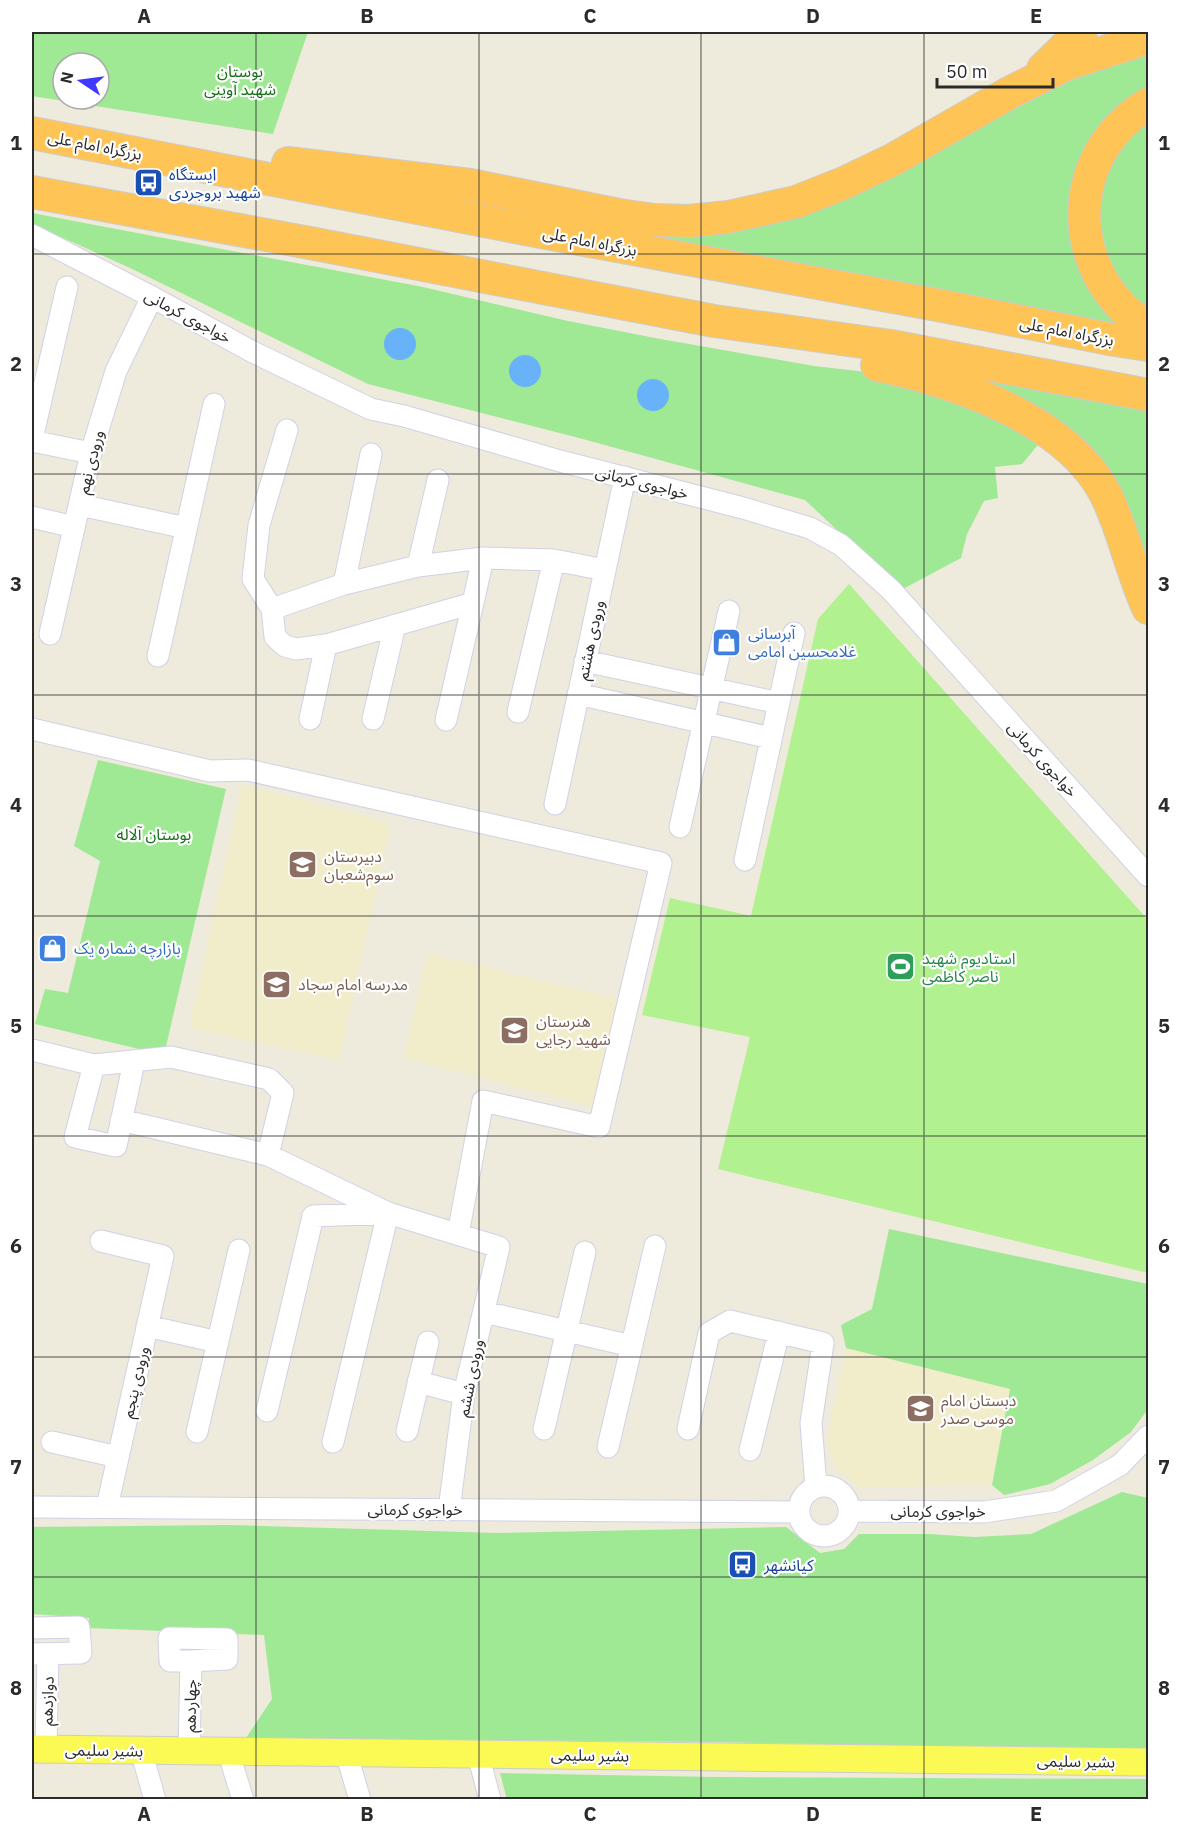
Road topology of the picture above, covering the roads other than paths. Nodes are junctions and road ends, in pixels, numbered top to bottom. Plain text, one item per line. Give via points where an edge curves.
1 (1080, 32) edge
2 (1149, 38) edge
3 (1028, 83) junction
4 (1149, 104) edge
5 (32, 133) edge
6 (193, 163) junction
7 (32, 192) edge
8 (32, 236) edge
9 (68, 287) dead end
10 (152, 297) junction
11 (714, 321) junction
12 (1149, 327) edge
13 (1149, 345) edge
14 (1149, 395) edge
15 (214, 404) dead end
16 (287, 430) dead end
17 (32, 440) edge
18 (91, 453) junction
19 (371, 454) dead end
20 (624, 477) junction
21 (438, 480) dead end
22 (80, 505) junction
23 (32, 517) edge
24 (74, 527) junction
25 (186, 528) junction
26 (483, 558) junction
27 (554, 560) junction
28 (418, 566) junction
29 (605, 570) junction
30 (344, 584) junction
31 (473, 603) junction
32 (1149, 608) edge
33 (272, 609) junction
34 (729, 611) dead end
35 (395, 625) junction
36 (794, 633) dead end
37 (50, 634) dead end
38 (326, 645) junction
39 (158, 656) dead end
40 (585, 661) junction
41 (712, 689) junction
42 (578, 694) junction
43 (779, 703) junction
44 (518, 712) dead end
45 (310, 719) dead end
46 (373, 719) dead end
47 (446, 720) dead end
48 (704, 723) junction
49 (32, 730) edge
50 (771, 738) junction
51 (555, 804) dead end
52 (680, 827) dead end
53 (745, 860) dead end
54 (1149, 876) edge
55 (32, 1050) edge
56 (134, 1062) junction
57 (94, 1065) junction
58 (121, 1120) junction
59 (268, 1155) junction
60 (388, 1213) junction
61 (458, 1234) junction
62 (101, 1241) dead end
63 (655, 1246) dead end
64 (239, 1250) dead end
65 (585, 1252) dead end
66 (484, 1312) junction
67 (147, 1326) junction
68 (567, 1331) junction
69 (779, 1332) junction
70 (218, 1342) junction
71 (428, 1342) dead end
72 (632, 1346) junction
73 (418, 1382) junction
74 (464, 1394) junction
75 (267, 1411) dead end
76 (544, 1429) dead end
77 (688, 1429) dead end
78 (407, 1431) dead end
79 (197, 1432) dead end
80 (1149, 1436) edge
81 (51, 1442) dead end
82 (333, 1442) dead end
83 (608, 1447) dead end
84 (750, 1450) dead end
85 (118, 1458) junction
86 (816, 1487) junction
87 (32, 1507) edge
88 (107, 1507) junction
89 (449, 1510) junction
90 (849, 1511) junction
91 (799, 1512) junction
92 (32, 1628) edge
93 (40, 1654) edge
94 (190, 1661) dead end
95 (39, 1749) edge
96 (141, 1750) junction
97 (189, 1750) junction
98 (228, 1751) junction
99 (346, 1752) junction
100 (478, 1754) junction
101 (1149, 1762) edge
102 (155, 1800) edge
103 (243, 1800) edge
104 (360, 1800) edge
105 (490, 1800) edge

1 - 3 highway
2 - 3 highway via 1067,64
3 - 6 highway via 844,183 796,202 728,217 655,220 470,185 253,158
4 - 12 highway via 1118,127 1099,154 1091,170 1084,206 1086,241 1098,273 1123,309
5 - 6 highway, بزرگراه امام علی
6 - 13 highway, بزرگراه امام علی
7 - 11 highway
8 - 10 street, خواجوی کرمانی
9 - 17 street
10 - 18 street, ورودی نهم via 116,371
10 - 20 street, خواجوی کرمانی via 371,409
11 - 14 highway via 891,346
11 - 32 highway via 952,384 1040,427 1085,465 1105,493
15 - 25 street
16 - 33 street via 259,525 253,579
17 - 18 street
18 - 22 street, ورودی نهم
19 - 30 street
20 - 29 street, ورودی هشتم
20 - 54 street, خواجوی کرمانی via 810,528 841,545 891,590
21 - 28 street
22 - 24 street, ورودی نهم
22 - 25 street
23 - 24 street
24 - 37 street, ورودی نهم
25 - 39 street
26 - 27 street
26 - 28 street
26 - 31 street
27 - 29 street
27 - 44 street
28 - 30 street
29 - 40 street, ورودی هشتم
30 - 33 street
31 - 35 street
31 - 47 street
33 - 38 street via 275,637 285,646 296,650
34 - 41 street
35 - 38 street
35 - 46 street
36 - 43 street
38 - 45 street
40 - 41 street
40 - 42 street, ورودی هشتم
41 - 43 street
41 - 48 street
42 - 48 street
42 - 51 street, ورودی هشتم
43 - 50 street
48 - 50 street
48 - 52 street
49 - 61 street via 210,771 248,770 661,863 599,1127 483,1101
50 - 53 street
55 - 57 street
56 - 57 street
56 - 58 street
56 - 59 street via 171,1057 269,1079 283,1093
57 - 58 street via 75,1137 116,1146
58 - 59 street
59 - 60 street
60 - 61 street
60 - 75 street via 313,1216
60 - 82 street
61 - 66 street, ورودی ششم via 499,1247
62 - 67 street, ورودی پنجم via 163,1256
63 - 72 street
64 - 70 street
65 - 68 street
66 - 68 street
66 - 74 street, ورودی ششم
67 - 70 street
67 - 85 street, ورودی پنجم
68 - 72 street
68 - 76 street
69 - 77 street via 730,1321 709,1333
69 - 84 street
69 - 86 street via 824,1343 811,1423
70 - 79 street
71 - 73 street
72 - 83 street
73 - 74 street
73 - 78 street
74 - 89 street, ورودی ششم
80 - 90 street, خواجوی کرمانی via 1120,1465 1056,1501 984,1512
81 - 85 street
85 - 88 street, ورودی پنجم
86 - 90 street via 838,1491
86 - 91 street via 803,1497
87 - 88 street, خواجوی کرمانی
88 - 89 street, خواجوی کرمانی
89 - 91 street, خواجوی کرمانی
90 - 91 street via 839,1531 824,1536 809,1532
92 - 93 street, دوازدهم via 79,1627 81,1653
93 - 95 street, دوازدهم
94 - 97 street, چهاردهم
95 - 96 main road, بشیر سلیمی
96 - 97 main road, بشیر سلیمی
96 - 102 street
97 - 98 main road, بشیر سلیمی
98 - 99 main road, بشیر سلیمی
98 - 103 street
99 - 100 main road, بشیر سلیمی
99 - 104 street
100 - 101 main road, بشیر سلیمی
100 - 105 street

